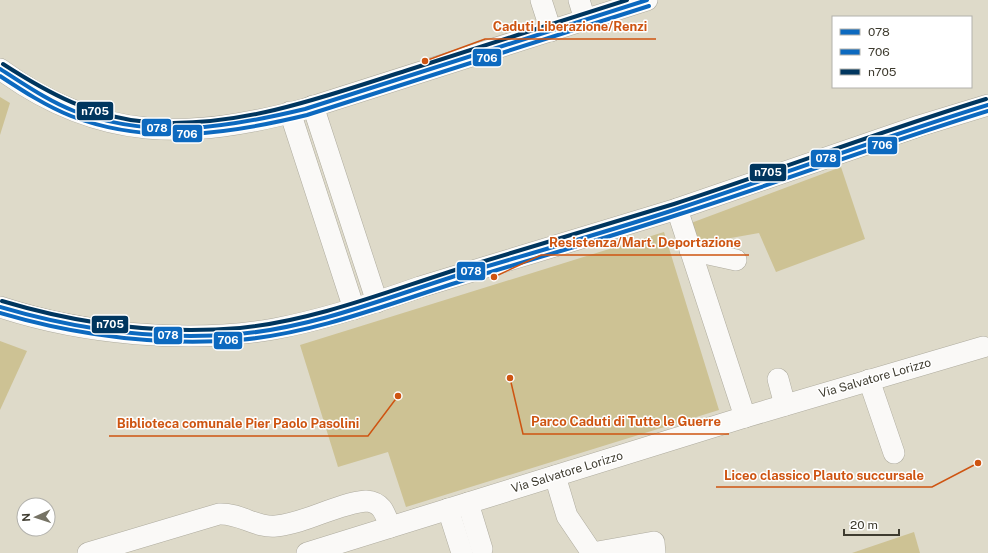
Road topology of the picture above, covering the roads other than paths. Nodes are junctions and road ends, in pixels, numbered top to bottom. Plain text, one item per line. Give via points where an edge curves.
1 (541, 0) edge
2 (579, 0) edge
3 (646, 0) edge
4 (585, 20) junction
5 (551, 31) junction
6 (0, 69) edge
7 (988, 105) edge
8 (313, 106) junction
9 (290, 112) junction
10 (677, 209) junction
11 (690, 250) junction
12 (736, 260) dead end
13 (377, 302) junction
14 (0, 307) edge
15 (354, 309) junction
16 (983, 347) dead end
17 (778, 379) dead end
18 (869, 380) junction
19 (785, 404) junction
20 (745, 417) junction
21 (894, 453) dead end
22 (555, 476) junction
23 (468, 503) junction
24 (448, 509) junction
25 (390, 527) junction
26 (482, 549) dead end
27 (88, 553) edge
28 (307, 553) edge
29 (462, 553) edge
30 (592, 553) edge
31 (655, 553) edge

1 - 5 street
2 - 4 street
3 - 4 street
4 - 5 street
5 - 8 street
6 - 9 street via 41,96 74,112 132,126 167,130 202,129
7 - 10 street
8 - 9 street
8 - 13 street
9 - 15 street
10 - 11 street
10 - 13 street
11 - 12 street
11 - 20 street
13 - 15 street
14 - 15 street via 35,318 72,325 145,334 184,335 272,329
16 - 18 street, Via Salvatore Lorizzo
17 - 19 street
18 - 19 street, Via Salvatore Lorizzo
18 - 21 street
19 - 20 street, Via Salvatore Lorizzo
20 - 22 street, Via Salvatore Lorizzo
22 - 23 street, Via Salvatore Lorizzo
22 - 30 street via 567,516
23 - 24 street, Via Salvatore Lorizzo
23 - 26 street
24 - 25 street, Via Salvatore Lorizzo
24 - 29 street
25 - 27 street via 380,505 366,501 274,526 260,524 234,514 219,514
25 - 28 street, Via Salvatore Lorizzo
30 - 31 street via 654,542

